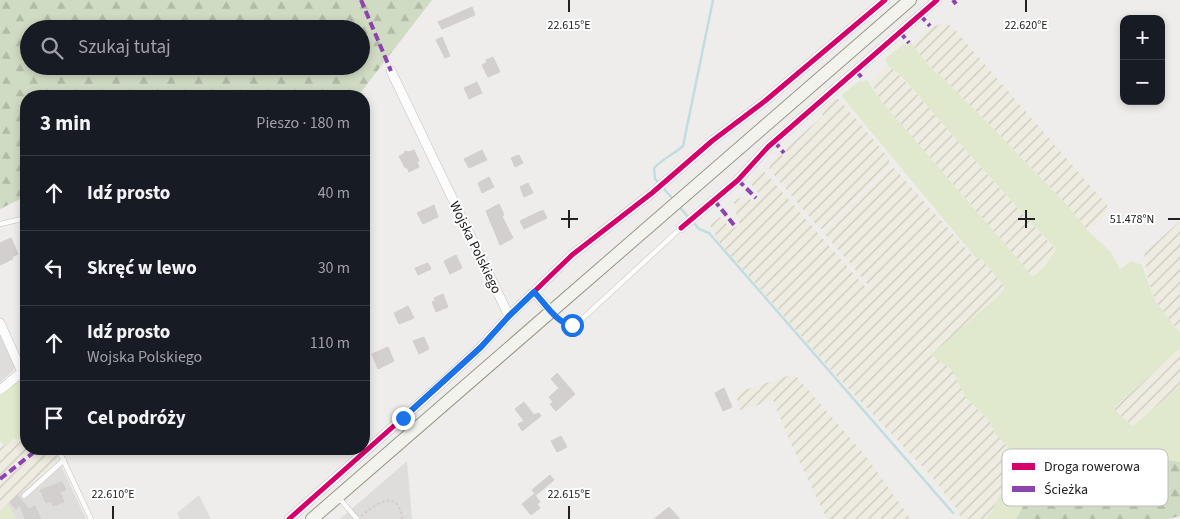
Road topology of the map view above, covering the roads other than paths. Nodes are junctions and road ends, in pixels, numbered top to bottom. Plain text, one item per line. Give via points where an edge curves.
1 (885, 0) edge
2 (910, 0) edge
3 (936, 0) edge
4 (391, 70) dead end
5 (20, 219) edge
6 (0, 224) edge
7 (681, 228) joint
8 (534, 292) junction
9 (551, 311) junction
10 (509, 316) junction
11 (0, 323) edge
12 (20, 368) edge
13 (20, 374) edge
14 (0, 390) edge
15 (370, 448) edge
16 (61, 455) edge
17 (362, 455) edge
18 (64, 460) junction
19 (24, 496) dead end
20 (338, 497) junction
21 (91, 519) edge
22 (289, 519) edge
23 (312, 519) edge
24 (358, 519) edge

1 - 8 street via 765,101 572,255
2 - 9 main road
3 - 7 street via 774,141 738,180
4 - 10 street, Wojska Polskiego
5 - 6 lane
7 - 9 lane via 581,320 572,325 565,324
8 - 9 street
8 - 10 street
9 - 20 main road
10 - 15 street via 440,386
11 - 12 street
13 - 14 street
16 - 18 lane
17 - 22 street
18 - 19 lane
18 - 21 lane
20 - 23 main road
20 - 24 lane

